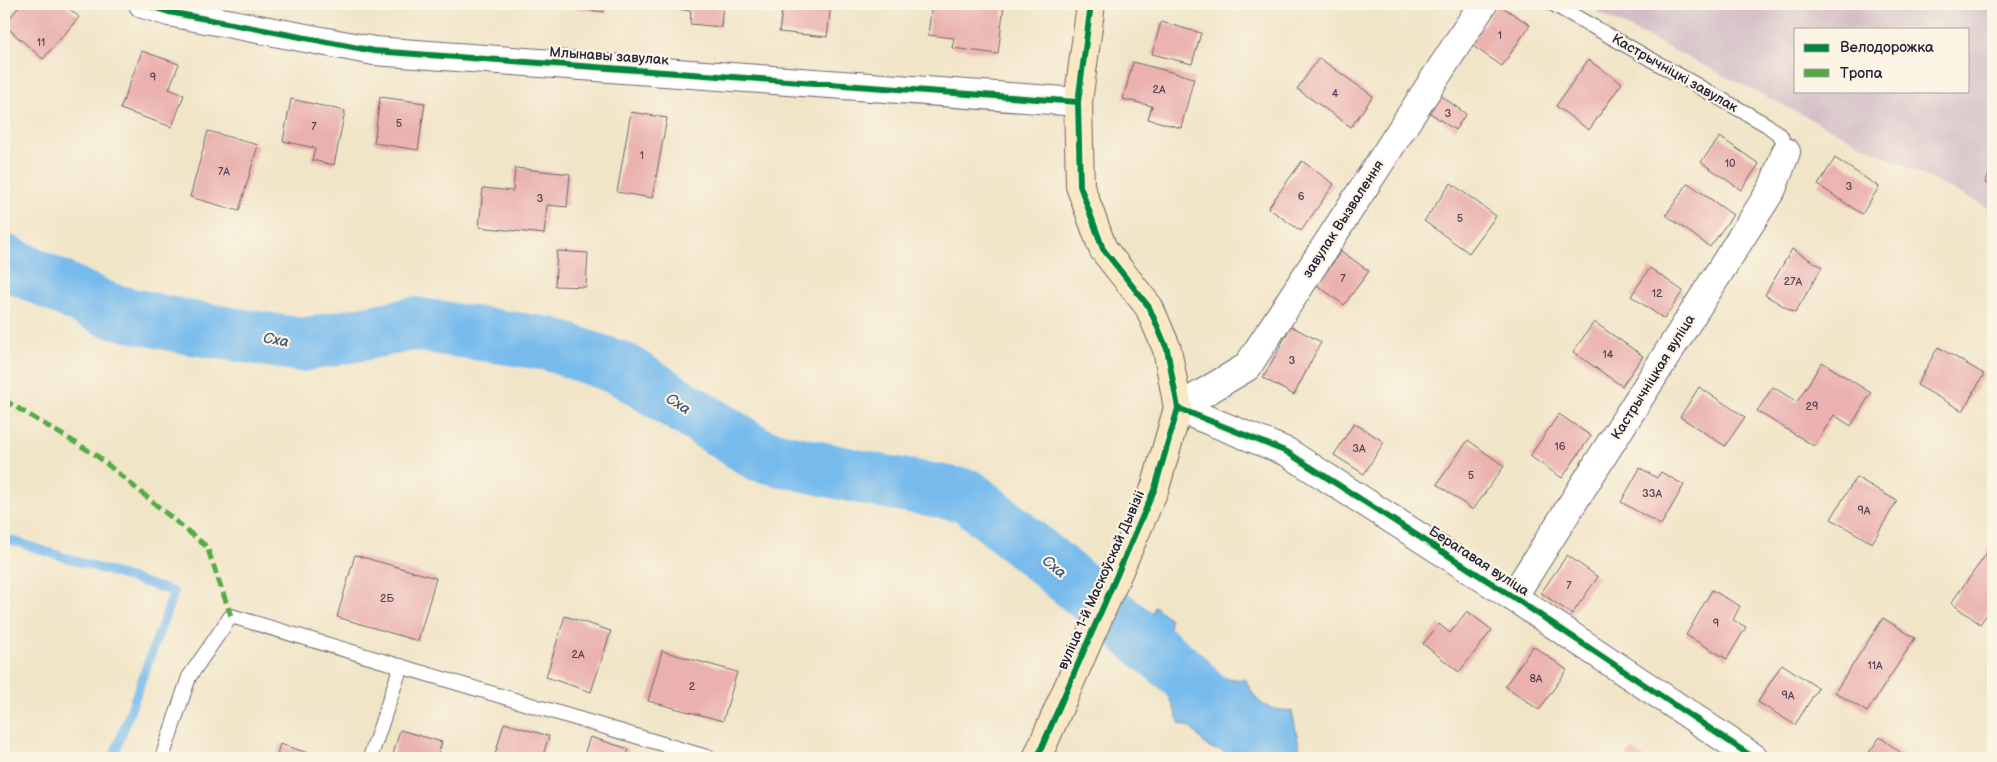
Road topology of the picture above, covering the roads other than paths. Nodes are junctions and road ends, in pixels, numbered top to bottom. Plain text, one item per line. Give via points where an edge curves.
1 (143, 4) edge
2 (1090, 4) edge
3 (1483, 4) edge
4 (1553, 4) edge
5 (1078, 102) junction
6 (1786, 152) joint
7 (1178, 408) junction
8 (1513, 597) junction
9 (401, 666) junction
10 (162, 758) edge
11 (370, 758) edge
12 (710, 758) edge
13 (1037, 758) edge
14 (1754, 758) edge

1 - 5 street, Млынавы завулак via 169,12 374,51
2 - 5 street
3 - 7 street, завулак Вызвалення via 1247,367
4 - 6 lane, Кастрычніцкі завулак via 1767,125 1781,136
5 - 7 street via 1080,186 1103,249 1149,307 1166,349
6 - 8 street, Кастрычніцкая вуліца via 1772,189
7 - 8 street, Берагавая вуліца via 1287,452
7 - 13 street, вуліца 1-й Маскоўскай Дывізіі via 1155,488
8 - 14 street, Берагавая вуліца
9 - 10 lane via 230,616 189,677
9 - 11 lane
9 - 12 lane

